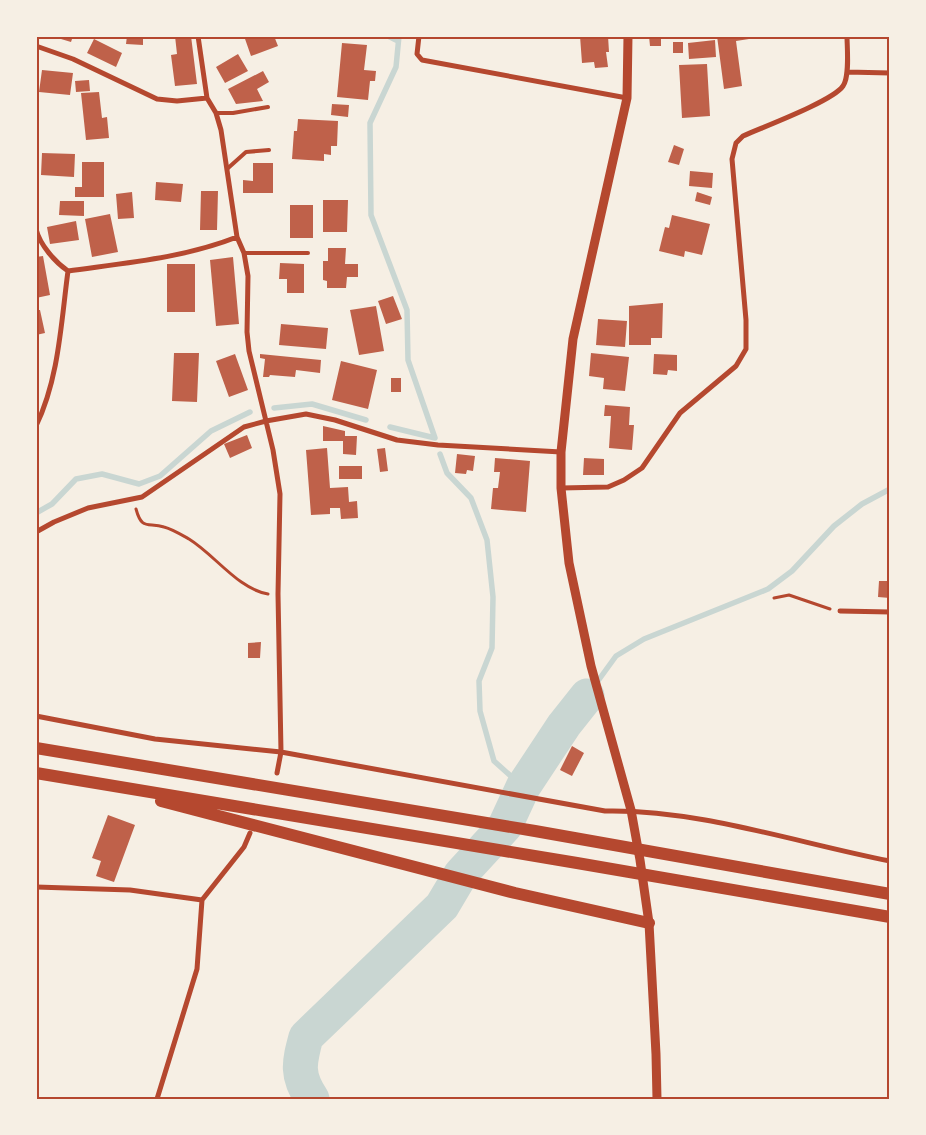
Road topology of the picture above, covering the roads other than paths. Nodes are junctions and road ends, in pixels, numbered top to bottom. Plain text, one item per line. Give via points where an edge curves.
1 (198, 36) edge
2 (419, 36) edge
3 (628, 36) edge
4 (847, 36) edge
5 (36, 46) edge
6 (847, 72) junction
7 (890, 73) edge
8 (207, 98) junction
9 (627, 98) junction
10 (268, 107) dead end
11 (216, 114) junction
12 (269, 150) dead end
13 (227, 169) junction
14 (36, 229) edge
15 (237, 237) junction
16 (244, 253) junction
17 (308, 253) dead end
18 (68, 271) junction
19 (266, 421) junction
20 (36, 426) edge
21 (561, 452) junction
22 (561, 488) junction
23 (36, 532) edge
24 (840, 611) road end
25 (890, 612) edge
26 (36, 716) edge
27 (36, 748) edge
28 (281, 752) junction
29 (276, 772) dead end
30 (36, 773) edge
31 (60, 777) junction
32 (631, 810) junction
33 (250, 833) dead end
34 (890, 861) edge
35 (36, 887) edge
36 (890, 894) edge
37 (202, 900) junction
38 (890, 917) edge
39 (649, 923) junction
40 (157, 1099) edge
41 (657, 1099) edge

1 - 8 street
2 - 9 street via 417,54 422,60
3 - 9 street
4 - 6 street
5 - 8 street via 73,59 157,99
6 - 7 street
6 - 22 street via 844,86 830,98 743,136 736,143 732,159 746,320 746,349 736,366 680,413 642,468 608,487
8 - 11 street
9 - 21 street via 573,339
10 - 11 lane
11 - 13 street
12 - 13 lane via 246,152
13 - 15 street
14 - 18 street via 57,263
15 - 16 street
15 - 18 street via 218,245 144,261
16 - 17 lane
16 - 19 street via 248,276 247,332
18 - 20 street via 54,378
19 - 21 street via 306,414 397,440
19 - 23 street via 244,427 142,497 88,508
19 - 28 street via 280,494
21 - 22 street
22 - 32 street via 569,563 591,666
24 - 25 street
26 - 28 street via 155,740
27 - 36 main road
28 - 29 street
28 - 32 street via 605,811
30 - 31 main road
31 - 38 main road
31 - 39 main road via 516,893
32 - 34 street via 696,818
32 - 39 street
33 - 37 street via 244,846
35 - 37 street via 130,890
37 - 40 street via 197,968
39 - 41 street

